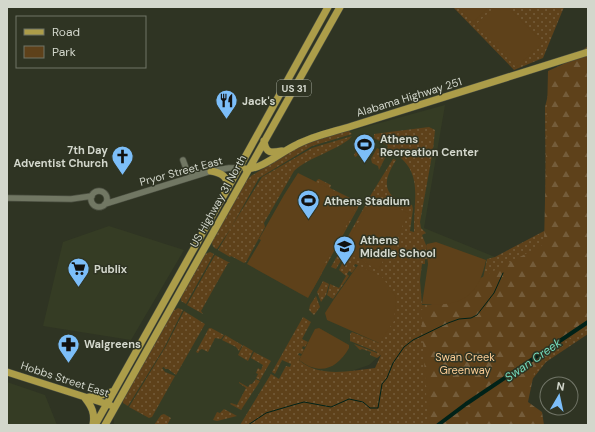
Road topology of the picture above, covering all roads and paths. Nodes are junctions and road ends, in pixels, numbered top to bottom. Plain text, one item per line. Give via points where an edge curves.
1 (328, 7) edge
2 (340, 7) edge
3 (588, 52) edge
4 (264, 141) junction
5 (286, 151) junction
6 (183, 160) dead end
7 (239, 168) junction
8 (249, 169) junction
9 (208, 172) junction
10 (228, 189) junction
11 (92, 196) junction
12 (106, 196) junction
13 (128, 196) junction
14 (7, 198) edge
15 (71, 199) junction
16 (105, 204) junction
17 (93, 205) junction
18 (7, 372) edge
19 (114, 391) junction
20 (85, 398) junction
21 (106, 405) junction
22 (116, 406) junction
23 (94, 425) edge
24 (105, 425) edge

1 - 7 main road, US Highway 31 North / US 31
2 - 4 main road, US Highway 31 North / US 31
3 - 5 main road, Alabama Highway 251 via 318,136
4 - 5 main road via 268,151
4 - 8 main road, US Highway 31 North / US 31
5 - 8 main road, Alabama Highway 251
6 - 9 street via 187,171
7 - 8 main road, Alabama Highway 251
7 - 9 street, Pryor Street East
7 - 10 main road, US Highway 31 North / US 31
8 - 22 main road, US Highway 31 North / US 31
9 - 10 main road via 219,173 225,177
9 - 13 street, Pryor Street East
10 - 19 main road, US Highway 31 North / US 31
11 - 12 street via 99,192
11 - 15 street
11 - 17 street
12 - 13 street, Pryor Street East
12 - 16 street
13 - 16 street, Pryor Street East
14 - 15 street
15 - 17 street
16 - 17 street via 100,207
18 - 20 main road, Hobbs Street East
19 - 20 main road
19 - 21 main road, US Highway 31 North / US 31
20 - 21 main road, Hobbs Street East
20 - 23 main road via 92,406
21 - 22 main road, Hobbs Street East
21 - 23 main road, US 31
22 - 24 main road, US 31

